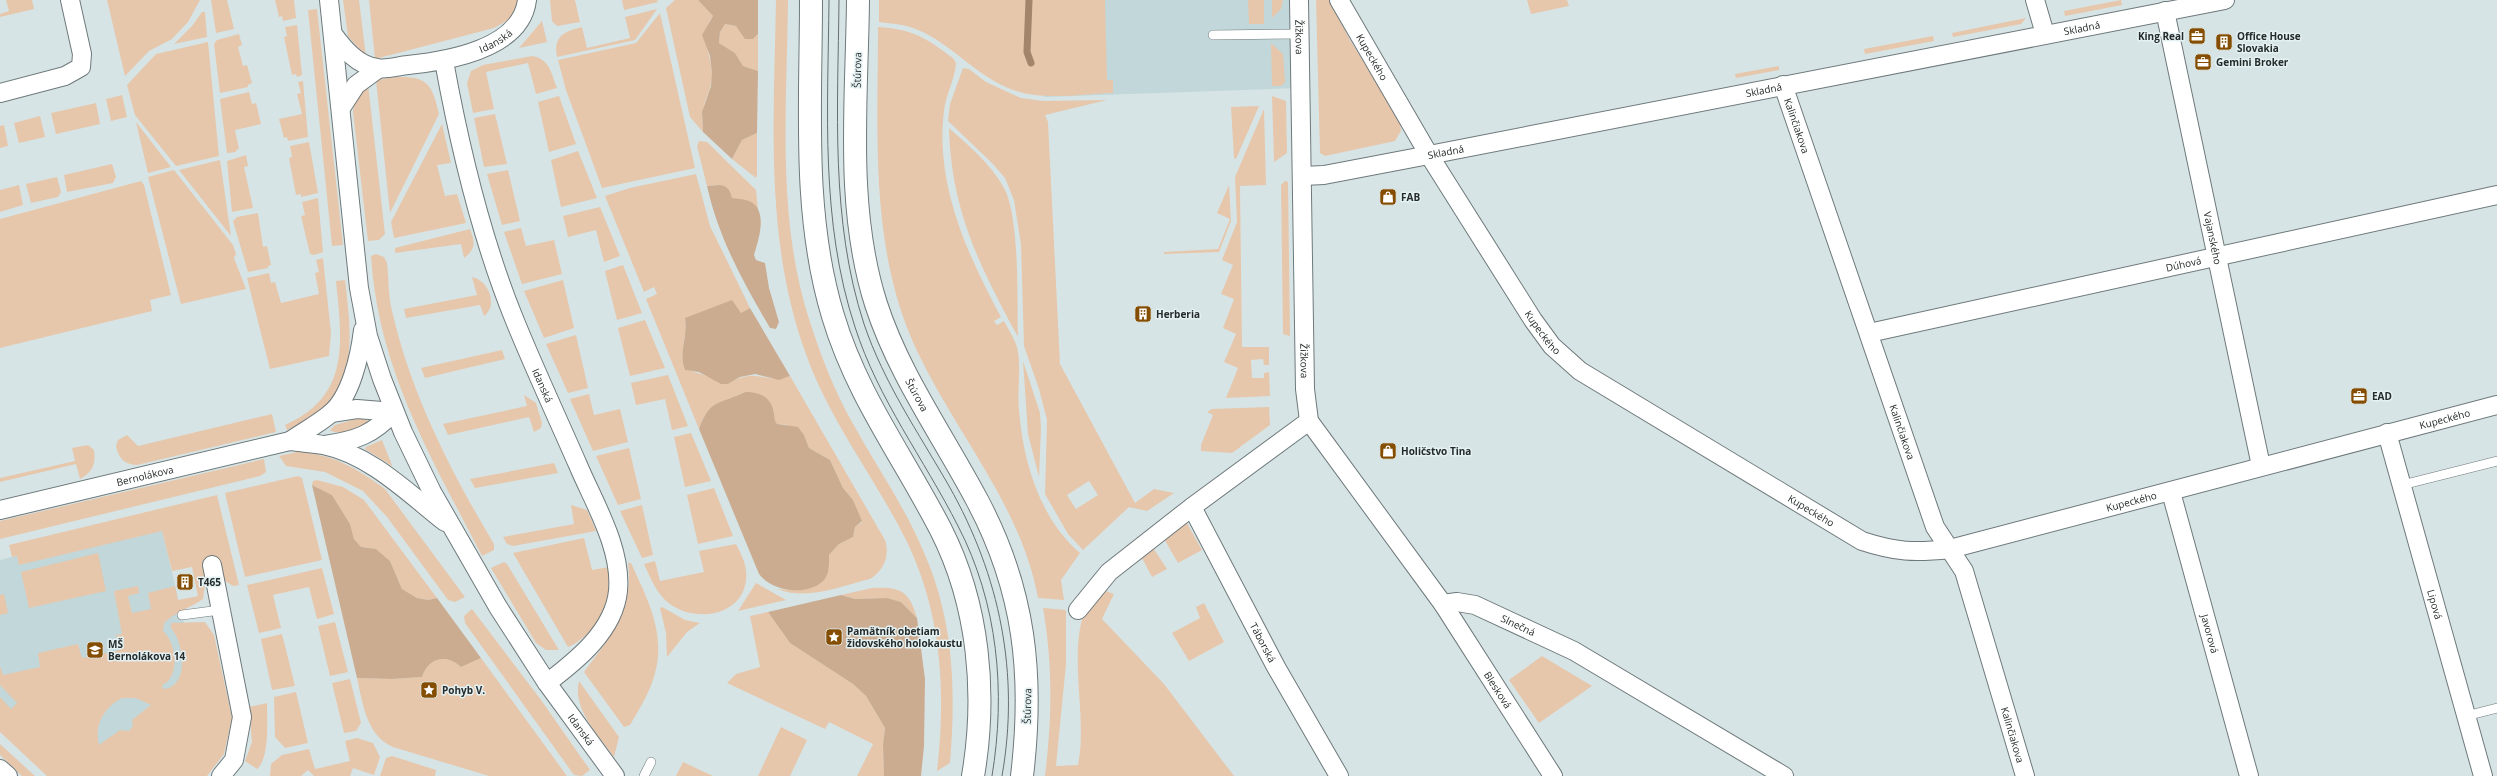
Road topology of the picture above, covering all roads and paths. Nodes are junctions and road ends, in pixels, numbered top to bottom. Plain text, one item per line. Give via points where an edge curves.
1 (70, 0) edge
2 (329, 0) edge
3 (527, 0) edge
4 (812, 0) edge
5 (858, 0) edge
6 (1299, 0) edge
7 (1339, 0) edge
8 (2035, 0) edge
9 (2225, 0) edge
10 (2165, 11) junction
11 (333, 34) junction
12 (1300, 34) junction
13 (2045, 34) junction
14 (1213, 35) dead end
15 (444, 61) junction
16 (378, 69) junction
17 (1783, 85) junction
18 (0, 93) edge
19 (341, 108) junction
20 (1429, 155) junction
21 (1303, 176) junction
22 (2497, 194) edge
23 (2218, 255) junction
24 (364, 318) junction
25 (1870, 333) junction
26 (2497, 405) edge
27 (394, 412) junction
28 (332, 413) junction
29 (1309, 422) junction
30 (2387, 433) junction
31 (290, 442) junction
32 (324, 445) junction
33 (2497, 461) edge
34 (2261, 466) junction
35 (2402, 486) junction
36 (2171, 492) junction
37 (1192, 507) junction
38 (0, 510) edge
39 (451, 527) junction
40 (1950, 549) junction
41 (212, 565) dead end
42 (1443, 604) junction
43 (220, 610) junction
44 (1078, 610) dead end
45 (182, 615) dead end
46 (547, 683) junction
47 (2497, 708) edge
48 (2466, 716) junction
49 (651, 762) dead end
50 (0, 769) edge
51 (1763, 771) edge
52 (8, 776) edge
53 (221, 776) edge
54 (614, 776) edge
55 (644, 776) edge
56 (973, 776) edge
57 (1022, 776) edge
58 (1339, 776) edge
59 (1553, 776) edge
60 (1784, 776) edge
61 (2025, 776) edge
62 (2248, 776) edge
63 (2483, 776) edge

1 - 18 street via 81,67 65,76
2 - 11 street, Idanská
3 - 15 street, Idanská via 523,17 500,38 483,48
4 - 56 street via 811,185 825,286 844,349 859,383 884,433 941,531 959,574 972,626 979,682 978,733
5 - 57 street, Štúrova via 858,211 867,266 876,301 898,361 989,523 1012,583 1024,635 1028,670
6 - 12 street, Žižkova
7 - 20 street, Kupeckého
8 - 13 street
9 - 10 street, Skladná
10 - 13 street, Skladná
10 - 23 street, Vajanského
11 - 16 street via 355,58
11 - 19 street, Idanská
12 - 14 lane
12 - 21 street, Žižkova
13 - 17 street, Skladná
15 - 16 street, Idanská
15 - 46 street, Idanská via 455,120 493,262 515,321 607,531 617,569 618,592 606,625 573,663
16 - 19 street, Idanská via 356,85
17 - 20 street, Skladná
17 - 25 street, Kalinčiakova
19 - 24 street, Idanská
20 - 21 street, Skladná via 1324,175
20 - 40 street, Kupeckého via 1533,320 1552,346 1580,370 1862,541 1888,550 1915,553
21 - 29 street, Žižkova via 1305,389
22 - 23 street, Dúhová
23 - 25 street, Dúhová
23 - 34 street, Vajanského
24 - 27 street, Idanská via 373,353
24 - 28 street, Bernolákova via 357,365 347,389
25 - 40 street, Kalinčiakova via 1935,527
26 - 30 street, Kupeckého
27 - 28 street, Bernolákova via 357,409
27 - 32 street, Bernolákova via 368,434
27 - 39 street, Idanská
28 - 31 street, Bernolákova
29 - 37 street
29 - 42 street
30 - 34 street, Kupeckého
30 - 35 street, Lipová
31 - 32 street, Bernolákova
31 - 38 street, Bernolákova
32 - 39 street, Bernolákova via 362,460 382,472
33 - 35 lane
34 - 36 street, Kupeckého
35 - 48 street, Lipová
36 - 40 street, Kupeckého
36 - 62 street, Javorová
37 - 44 street via 1109,572 1098,582
37 - 58 street, Táborská via 1276,667
39 - 46 street, Idanská via 522,647
40 - 61 street, Kalinčiakova via 1964,571
41 - 43 street
42 - 51 street, Slnečná via 1462,602 1475,605 1574,651
42 - 59 street, Blesková
43 - 45 lane
43 - 53 street via 242,717 234,760
46 - 54 street, Idanská
47 - 48 lane
48 - 63 street, Lipová
49 - 55 lane
50 - 52 street
51 - 60 street, Slnečná

